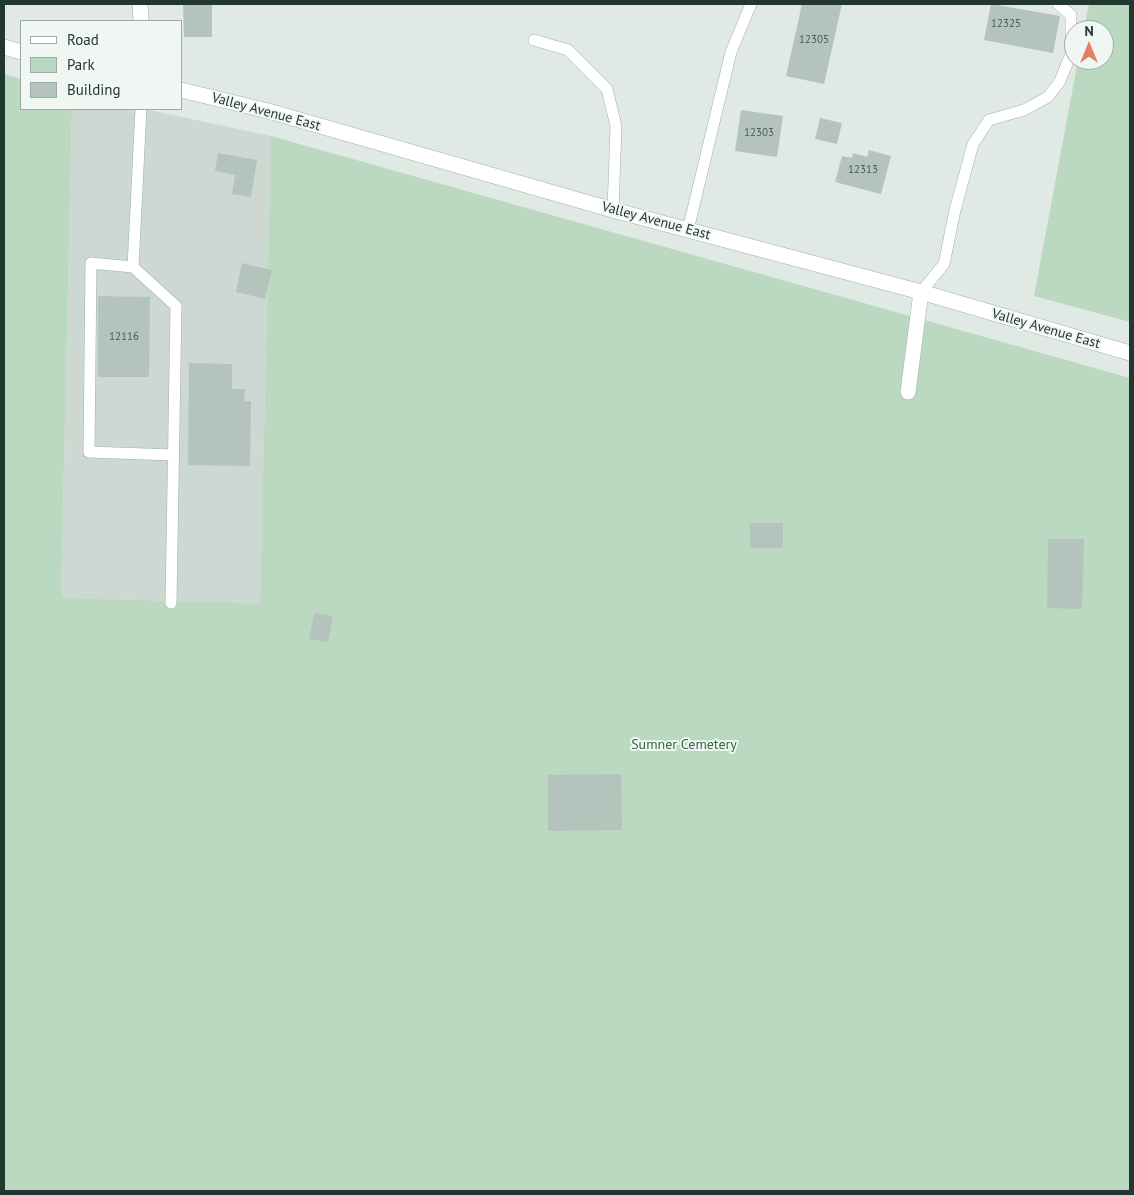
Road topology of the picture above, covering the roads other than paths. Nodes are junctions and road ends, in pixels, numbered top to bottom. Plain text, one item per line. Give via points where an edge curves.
1 (140, 4) edge
2 (751, 4) edge
3 (1058, 4) edge
4 (141, 20) edge
5 (534, 40) dead end
6 (4, 47) edge
7 (20, 52) edge
8 (182, 90) edge
9 (140, 110) edge
10 (612, 210) junction
11 (688, 230) junction
12 (133, 266) junction
13 (921, 292) junction
14 (1130, 353) edge
15 (908, 392) dead end
16 (173, 455) junction
17 (170, 602) dead end

1 - 4 main road
2 - 11 lane via 731,52
3 - 13 lane via 1071,15 1071,54 1060,81 1048,97 1024,110 989,120 974,144 944,264
5 - 10 lane via 568,50 607,89 616,126
6 - 7 main road
8 - 10 main road, Valley Avenue East via 268,111
9 - 12 lane
10 - 11 main road, Valley Avenue East
11 - 13 main road, Valley Avenue East
12 - 16 lane via 176,306
12 - 16 lane via 91,263 89,452
13 - 14 main road, Valley Avenue East
13 - 15 main road
16 - 17 lane

